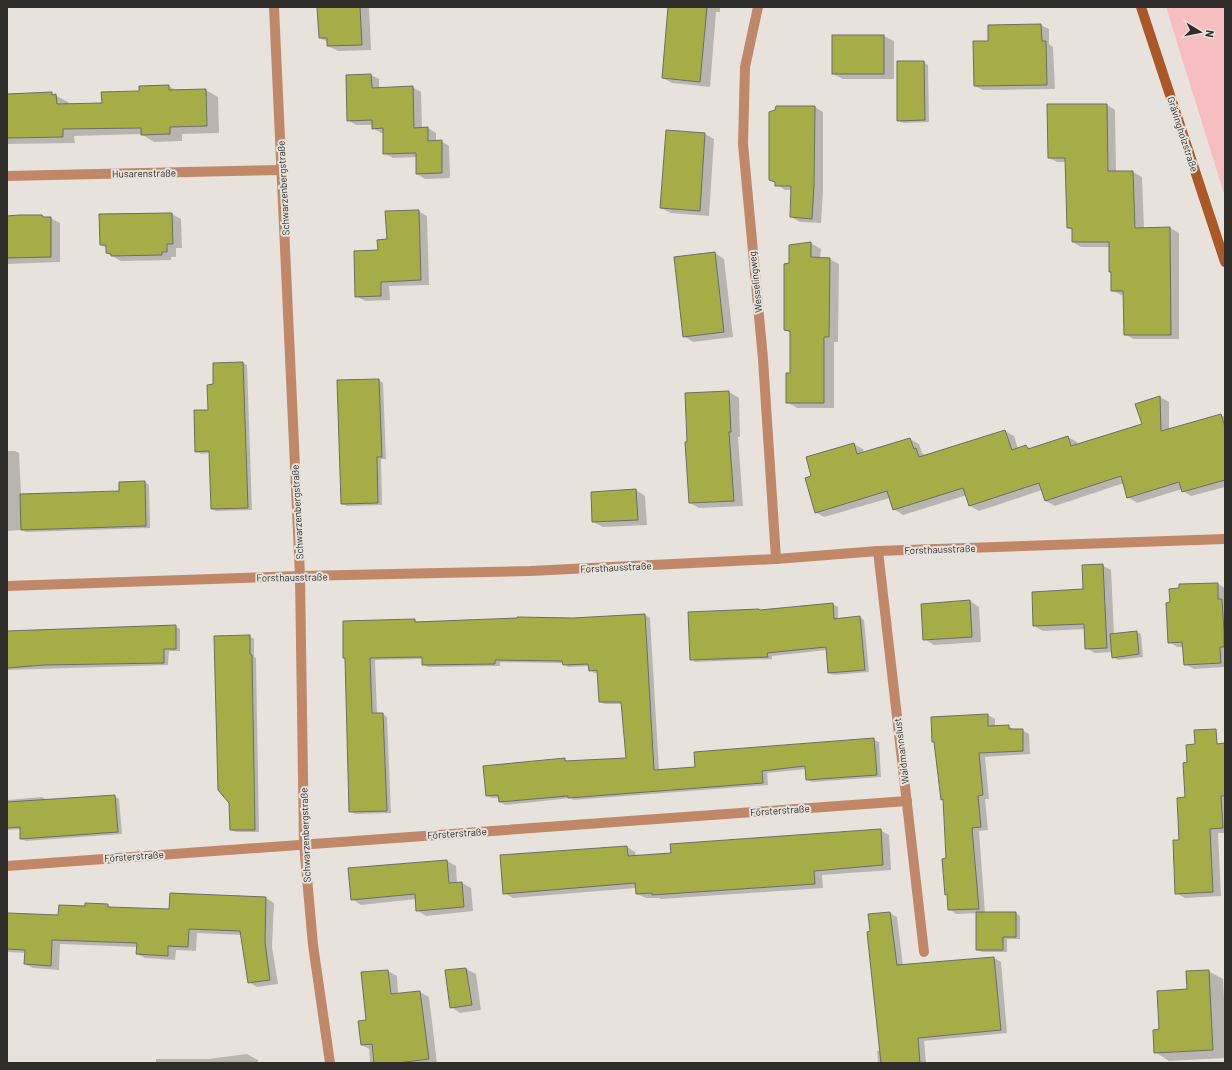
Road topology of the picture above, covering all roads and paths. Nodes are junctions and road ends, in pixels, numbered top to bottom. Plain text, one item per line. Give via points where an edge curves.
1 (274, 7) edge
2 (758, 7) edge
3 (1140, 7) edge
4 (282, 170) junction
5 (7, 176) edge
6 (1225, 262) edge
7 (1225, 539) edge
8 (878, 551) junction
9 (776, 559) junction
10 (300, 576) junction
11 (7, 586) edge
12 (907, 801) junction
13 (304, 844) junction
14 (7, 866) edge
15 (924, 952) dead end
16 (330, 1063) edge

1 - 4 street, Schwarzenbergstraße
2 - 9 street, Wesselingweg via 745,67 743,144 763,359
3 - 6 main road, Grävingholzstraße
4 - 5 street, Husarenstraße
4 - 10 street, Schwarzenbergstraße
7 - 8 street, Forsthausstraße
8 - 9 street, Forsthausstraße
8 - 12 street, Waidmannslust
9 - 10 street, Forsthausstraße via 530,572
10 - 11 street, Forsthausstraße
10 - 13 street, Schwarzenbergstraße
12 - 13 street, Försterstraße
12 - 15 street, Waidmannslust
13 - 14 street, Försterstraße
13 - 16 street, Schwarzenbergstraße via 313,945

